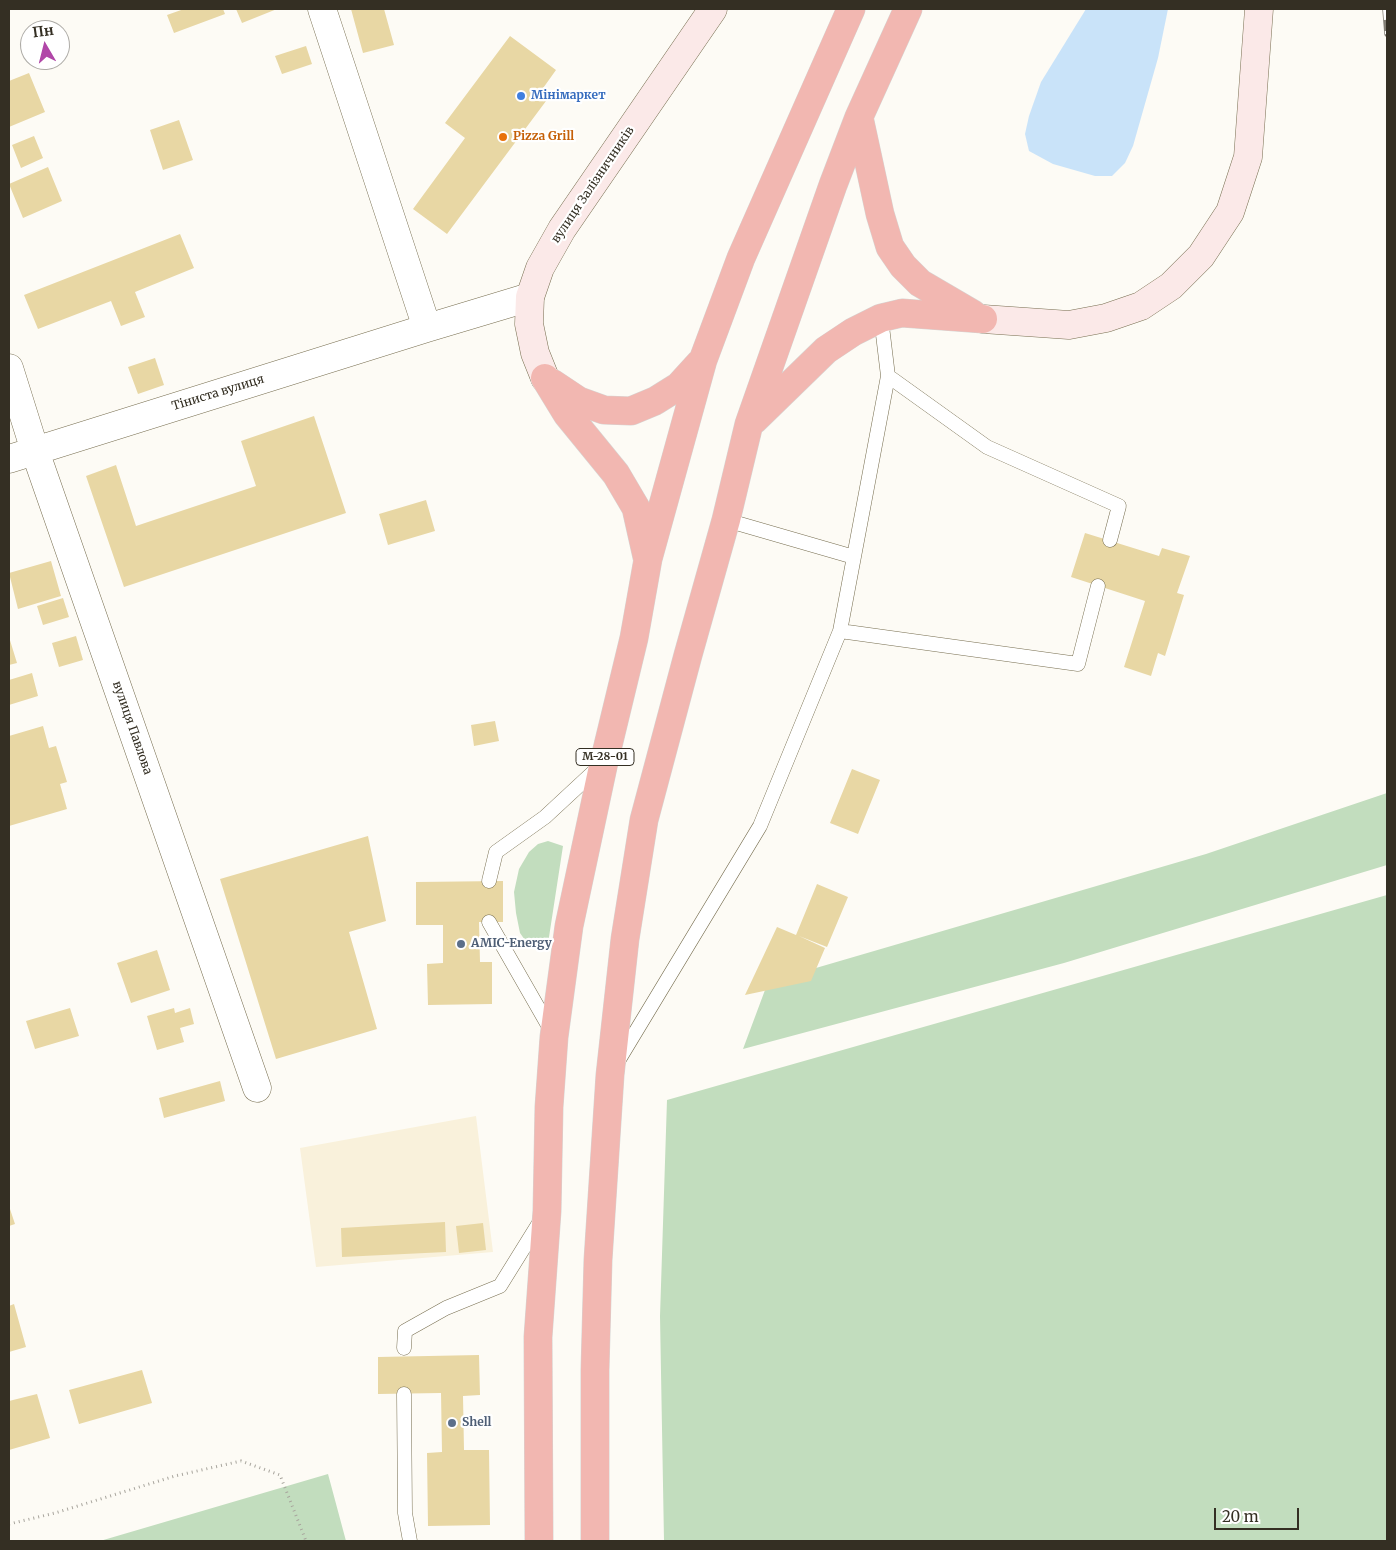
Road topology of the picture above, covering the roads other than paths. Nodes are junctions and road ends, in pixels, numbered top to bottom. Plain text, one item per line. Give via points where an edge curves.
1 (322, 9) edge
2 (713, 9) edge
3 (851, 9) edge
4 (908, 9) edge
5 (1258, 9) edge
6 (858, 117) junction
7 (530, 297) junction
8 (880, 318) junction
9 (984, 319) junction
10 (427, 328) junction
11 (703, 360) junction
12 (9, 368) edge
13 (888, 376) junction
14 (545, 378) junction
15 (749, 424) junction
16 (35, 450) junction
17 (9, 459) edge
18 (726, 520) junction
19 (1110, 540) dead end
20 (854, 557) junction
21 (648, 559) junction
22 (1098, 586) dead end
23 (840, 631) junction
24 (604, 762) junction
25 (490, 881) dead end
26 (489, 922) dead end
27 (554, 1036) junction
28 (610, 1075) junction
29 (257, 1088) dead end
30 (547, 1211) junction
31 (404, 1348) dead end
32 (404, 1394) dead end
33 (410, 1541) edge
34 (539, 1541) edge
35 (595, 1541) edge

1 - 10 street
2 - 7 street, вулиця Залізничників via 562,229 540,268
3 - 11 highway, М-28-01 via 741,258
4 - 6 highway
5 - 9 street via 1248,157 1230,212 1202,256 1171,286 1141,306 1106,318 1068,325
6 - 9 highway via 890,247 920,283
6 - 15 highway
7 - 10 street, Тіниста вулиця
7 - 14 street, вулиця Залізничників via 529,324
8 - 9 highway via 902,313
8 - 13 lane
8 - 15 highway via 826,350
10 - 16 street, Тіниста вулиця
11 - 14 highway via 679,386 656,401 631,411 604,410 579,400
11 - 21 highway, М-28-01
12 - 16 street, вулиця Павлова
13 - 19 lane via 987,447 1119,506
13 - 20 lane
14 - 21 highway via 567,414 616,474 636,508
15 - 18 highway
16 - 17 street, Тіниста вулиця
16 - 29 street, вулиця Павлова
18 - 20 lane
18 - 28 highway via 644,820 625,939
20 - 23 lane
21 - 24 highway, М-28-01 via 634,638
22 - 23 lane via 1078,664
23 - 28 lane via 760,826
24 - 25 lane via 546,817 496,852
24 - 27 highway, М-28-01 via 569,926
26 - 27 lane
27 - 30 highway, М-28-01
28 - 35 highway via 598,1269
30 - 31 lane via 500,1286 446,1308 404,1331
30 - 34 highway, М-28-01 via 538,1337
32 - 33 lane via 405,1513

